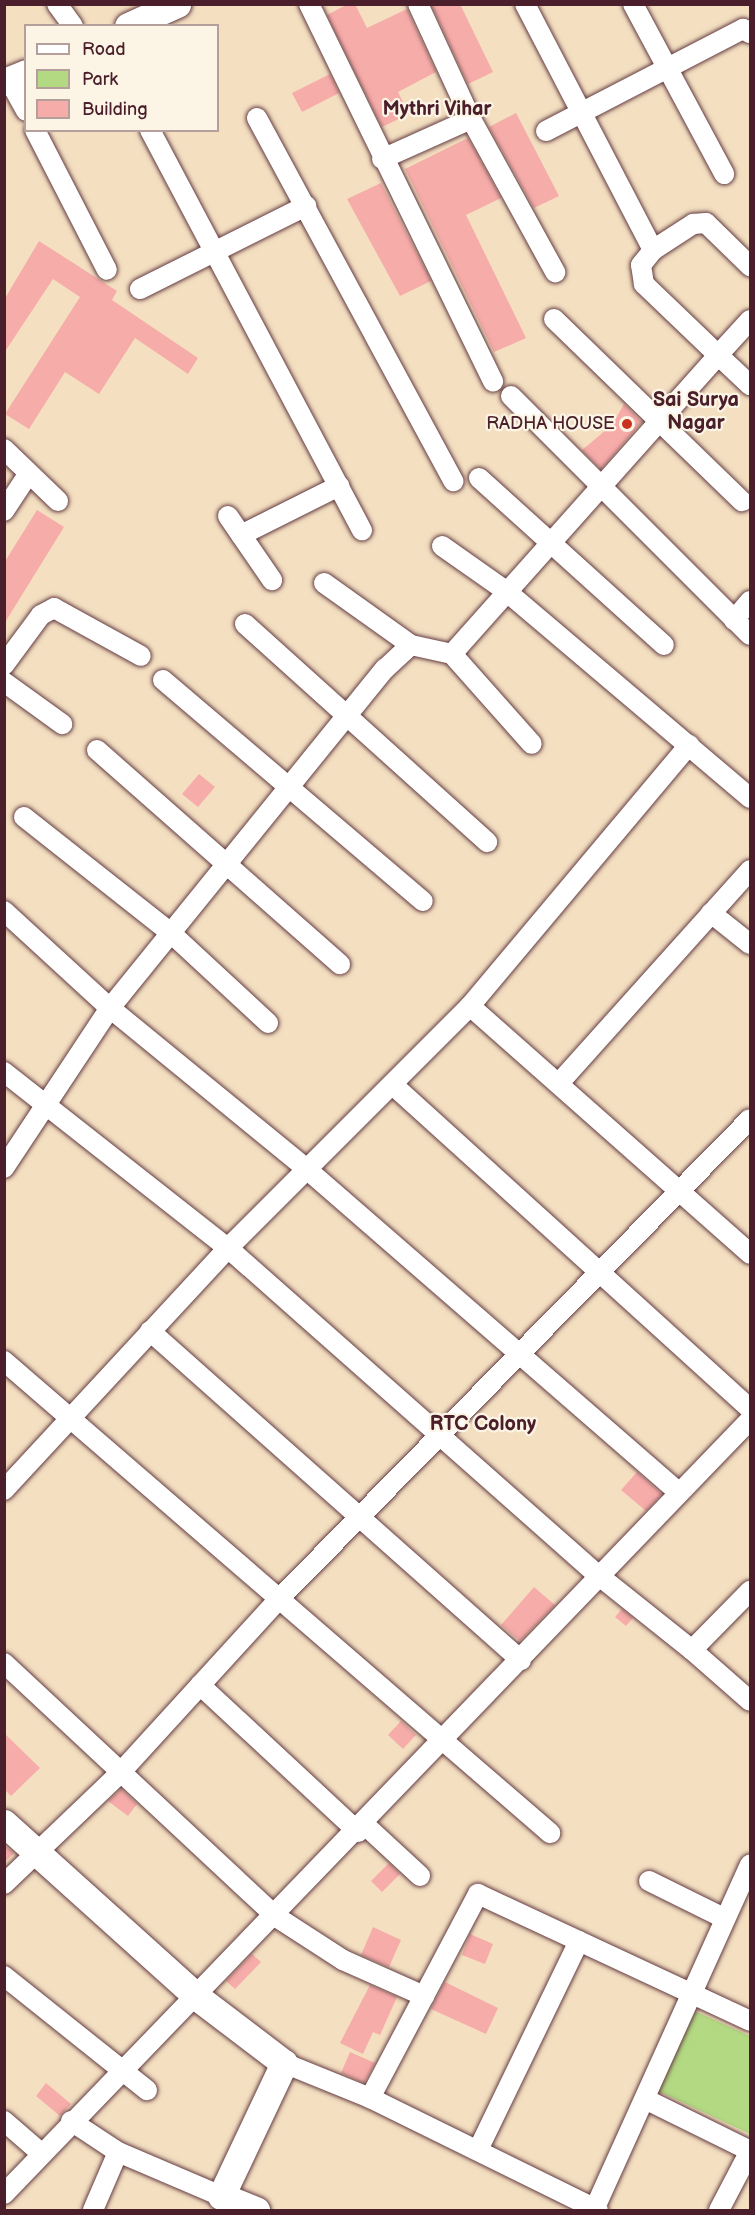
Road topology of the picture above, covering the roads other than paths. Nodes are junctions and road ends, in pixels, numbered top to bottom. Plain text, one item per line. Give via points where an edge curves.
1 (57, 4) edge
2 (177, 4) edge
3 (309, 4) edge
4 (418, 4) edge
5 (525, 4) edge
6 (633, 4) edge
7 (72, 24) edge
8 (132, 24) edge
9 (750, 33) edge
10 (667, 68) junction
11 (13, 78) edge
12 (24, 106) edge
13 (584, 112) junction
14 (257, 118) dead end
15 (471, 119) junction
16 (546, 131) dead end
17 (36, 132) edge
18 (151, 132) edge
19 (382, 159) junction
20 (724, 174) dead end
21 (306, 206) junction
22 (654, 250) junction
23 (213, 254) junction
24 (750, 266) edge
25 (107, 270) dead end
26 (555, 272) dead end
27 (140, 289) dead end
28 (554, 319) dead end
29 (750, 320) edge
30 (718, 355) junction
31 (493, 382) dead end
32 (750, 385) edge
33 (511, 396) dead end
34 (658, 420) junction
35 (4, 449) edge
36 (29, 473) junction
37 (479, 478) dead end
38 (453, 481) dead end
39 (339, 486) junction
40 (600, 489) junction
41 (58, 501) dead end
42 (742, 501) dead end
43 (4, 511) edge
44 (228, 516) dead end
45 (362, 530) dead end
46 (241, 535) junction
47 (552, 543) junction
48 (442, 546) dead end
49 (272, 580) dead end
50 (324, 583) dead end
51 (506, 591) junction
52 (750, 602) edge
53 (734, 620) junction
54 (245, 624) dead end
55 (750, 635) edge
56 (411, 645) junction
57 (664, 645) dead end
58 (452, 654) junction
59 (141, 656) dead end
60 (4, 665) edge
61 (163, 680) dead end
62 (4, 682) edge
63 (352, 715) junction
64 (62, 724) dead end
65 (532, 744) dead end
66 (689, 745) junction
67 (97, 750) dead end
68 (292, 791) junction
69 (750, 798) edge
70 (24, 817) dead end
71 (487, 842) dead end
72 (230, 863) junction
73 (750, 870) edge
74 (423, 901) dead end
75 (4, 911) edge
76 (711, 913) junction
77 (172, 934) junction
78 (750, 944) edge
79 (340, 964) dead end
80 (470, 1006) junction
81 (110, 1008) junction
82 (268, 1023) dead end
83 (4, 1072) edge
84 (560, 1082) junction
85 (393, 1085) junction
86 (46, 1103) junction
87 (750, 1119) edge
88 (4, 1168) edge
89 (309, 1171) junction
90 (681, 1189) junction
91 (228, 1248) junction
92 (750, 1254) edge
93 (604, 1270) junction
94 (150, 1331) junction
95 (517, 1357) junction
96 (4, 1361) edge
97 (750, 1409) edge
98 (750, 1420) edge
99 (70, 1421) junction
100 (441, 1431) junction
101 (4, 1490) edge
102 (680, 1493) junction
103 (356, 1518) junction
104 (598, 1575) junction
105 (750, 1591) edge
106 (277, 1601) junction
107 (692, 1650) junction
108 (521, 1660) junction
109 (4, 1663) edge
110 (200, 1685) junction
111 (750, 1701) edge
112 (444, 1740) junction
113 (120, 1773) junction
114 (4, 1823) edge
115 (361, 1828) junction
116 (550, 1833) dead end
117 (35, 1853) junction
118 (750, 1865) edge
119 (420, 1876) dead end
120 (649, 1881) dead end
121 (4, 1884) edge
122 (275, 1916) junction
123 (724, 1918) junction
124 (579, 1941) junction
125 (4, 1976) edge
126 (693, 1995) junction
127 (424, 1996) junction
128 (197, 1997) junction
129 (750, 2021) edge
130 (284, 2063) junction
131 (121, 2068) junction
132 (147, 2090) dead end
133 (370, 2098) junction
134 (645, 2099) junction
135 (4, 2121) edge
136 (71, 2121) junction
137 (478, 2150) junction
138 (118, 2152) junction
139 (41, 2153) junction
140 (4, 2194) edge
141 (221, 2196) junction
142 (596, 2210) edge
143 (93, 2211) edge
144 (256, 2211) edge
145 (719, 2211) edge

1 - 7 street
2 - 8 street
3 - 19 street
4 - 15 street
5 - 13 street
6 - 10 street
9 - 10 street via 743,29
10 - 13 street
10 - 20 street
11 - 12 street
13 - 16 street
13 - 22 street
14 - 21 street
15 - 19 street
15 - 26 street
17 - 25 street
18 - 23 street
19 - 31 street
21 - 23 street
21 - 38 street
22 - 24 street via 693,225 706,223
22 - 30 street via 641,265 644,284
23 - 27 street
23 - 39 street
28 - 34 street
29 - 30 street
30 - 32 street
30 - 34 street
33 - 40 street
34 - 40 street
34 - 42 street
35 - 36 street
36 - 41 street
36 - 43 street
37 - 47 street
39 - 45 street
39 - 46 street
40 - 47 street
40 - 53 street
44 - 46 street
46 - 49 street
47 - 51 street
47 - 57 street
48 - 51 street
50 - 56 street
51 - 58 street
51 - 66 street
52 - 53 street
53 - 55 street
54 - 63 street
56 - 58 street
56 - 63 street via 385,669
58 - 65 street
59 - 60 street via 54,608 41,615
61 - 68 street
62 - 64 street
63 - 68 street
63 - 71 street
66 - 69 street
66 - 80 street
67 - 72 street
68 - 72 street
68 - 74 street
70 - 77 street
72 - 77 street
72 - 79 street
73 - 76 street
75 - 81 street
76 - 78 street
76 - 84 street
77 - 81 street
77 - 82 street
80 - 84 street
80 - 85 street
81 - 86 street
81 - 89 street
83 - 86 street
84 - 90 street
85 - 89 street
85 - 93 street
86 - 88 street
86 - 91 street
87 - 90 street
89 - 91 street
89 - 95 street
90 - 92 street
90 - 93 street
91 - 94 street
91 - 100 street
93 - 95 street
93 - 97 street
94 - 99 street
94 - 103 street
95 - 100 street
95 - 102 street
96 - 99 street
98 - 102 street
99 - 101 street
99 - 106 street
100 - 103 street
100 - 104 street
102 - 104 street
103 - 106 street
103 - 108 street
104 - 107 street
104 - 108 street
105 - 107 street
106 - 110 street
106 - 112 street
107 - 111 street
108 - 112 street
109 - 113 street
110 - 113 street
110 - 115 street
112 - 115 street
112 - 116 street
113 - 117 street
113 - 122 street
114 - 117 street
115 - 119 street
115 - 122 street
117 - 121 street
117 - 128 street
118 - 123 street
120 - 123 street
122 - 127 street via 343,1960
122 - 128 street
123 - 126 street
124 - 126 street
124 - 127 street via 478,1894
124 - 137 street
125 - 131 street
126 - 129 street
126 - 134 street
127 - 133 street
128 - 130 street
128 - 131 street
130 - 133 street
130 - 141 street
131 - 132 street
131 - 136 street
133 - 137 street
134 - 142 street
134 - 145 street via 750,2151
135 - 139 street
136 - 138 street
136 - 139 street
137 - 142 street
138 - 141 street
138 - 143 street
139 - 140 street
141 - 144 street

